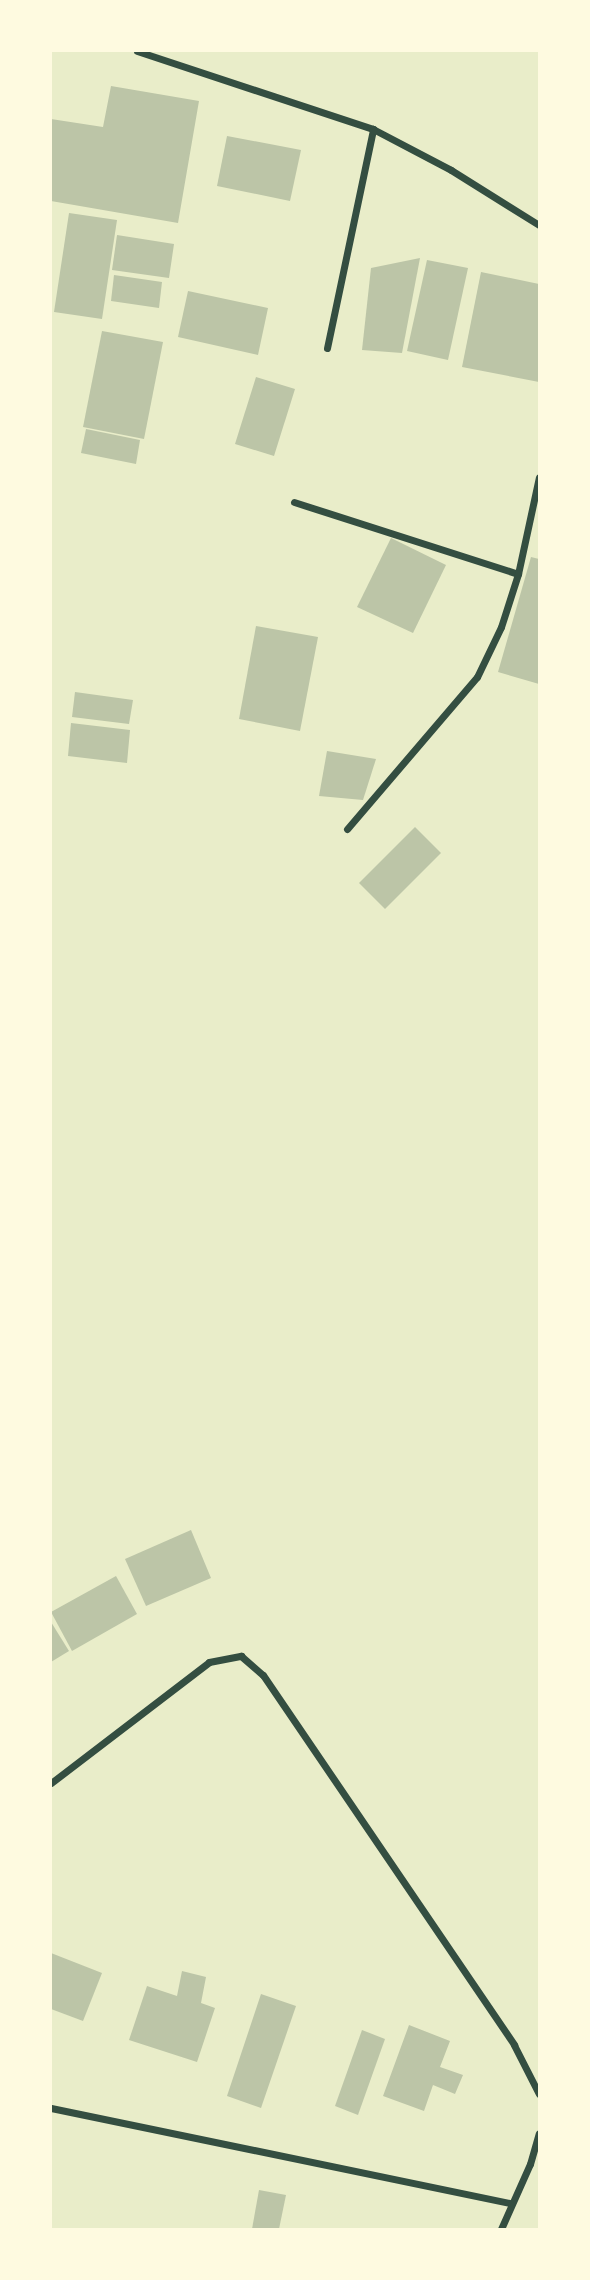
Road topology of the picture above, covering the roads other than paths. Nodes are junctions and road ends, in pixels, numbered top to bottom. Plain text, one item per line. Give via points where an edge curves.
1 (137, 51) edge
2 (373, 129) junction
3 (539, 225) edge
4 (327, 348) dead end
5 (539, 477) edge
6 (294, 502) dead end
7 (518, 574) junction
8 (347, 829) dead end
9 (51, 1783) edge
10 (539, 2094) edge
11 (51, 2108) edge
12 (539, 2133) edge
13 (510, 2203) junction
14 (501, 2229) edge

1 - 2 street
2 - 3 street via 451,170
2 - 4 street
5 - 7 street
6 - 7 street
7 - 8 street via 501,627 477,677
9 - 10 street via 209,1662 241,1656 271,1687 514,2045
11 - 13 street
12 - 13 street via 530,2164
13 - 14 street

